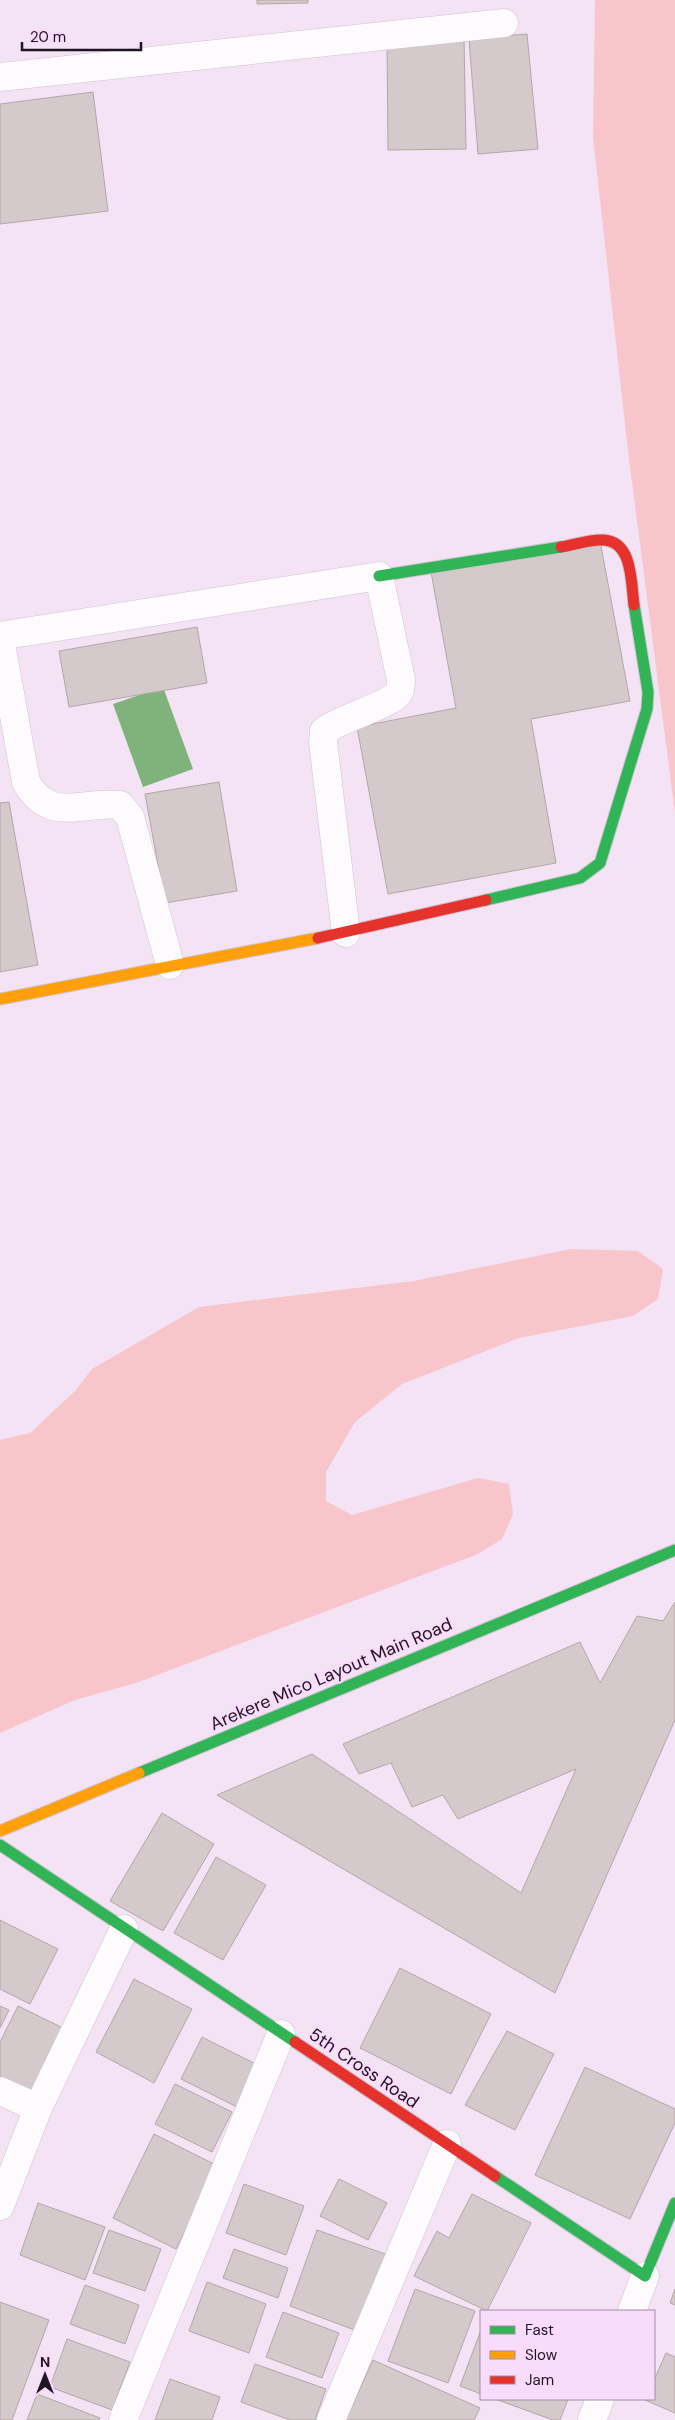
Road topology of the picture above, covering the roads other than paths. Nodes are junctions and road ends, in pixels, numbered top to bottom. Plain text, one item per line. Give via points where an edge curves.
1 (504, 23) dead end
2 (0, 77) edge
3 (379, 576) junction
4 (0, 637) edge
5 (346, 933) junction
6 (170, 965) junction
7 (0, 999) edge
8 (675, 1550) edge
9 (0, 1831) edge
10 (0, 1845) edge
11 (124, 1929) junction
12 (281, 2034) junction
13 (0, 2091) edge
14 (38, 2108) junction
15 (447, 2144) junction
16 (675, 2203) edge
17 (0, 2206) edge
18 (645, 2276) junction
19 (632, 2310) edge
20 (600, 2400) edge
21 (123, 2420) edge
22 (331, 2420) edge
23 (592, 2420) edge

1 - 2 street
3 - 4 street
3 - 5 street via 401,680 399,692 390,700 334,723 324,731 322,742
3 - 5 street via 604,540 616,543 626,554 648,692 644,725 600,863 580,878
4 - 6 street via 26,782 34,796 44,804 62,808 120,805 130,817
5 - 6 street
6 - 7 street
8 - 9 street, Arekere Mico Layout Main Road
10 - 11 street, 5th Cross Road
11 - 12 street, 5th Cross Road
11 - 14 street
12 - 15 street, 5th Cross Road
12 - 21 street
13 - 14 street
14 - 17 street
15 - 18 street, 5th Cross Road
15 - 22 street
16 - 18 street
18 - 19 street
20 - 23 street

